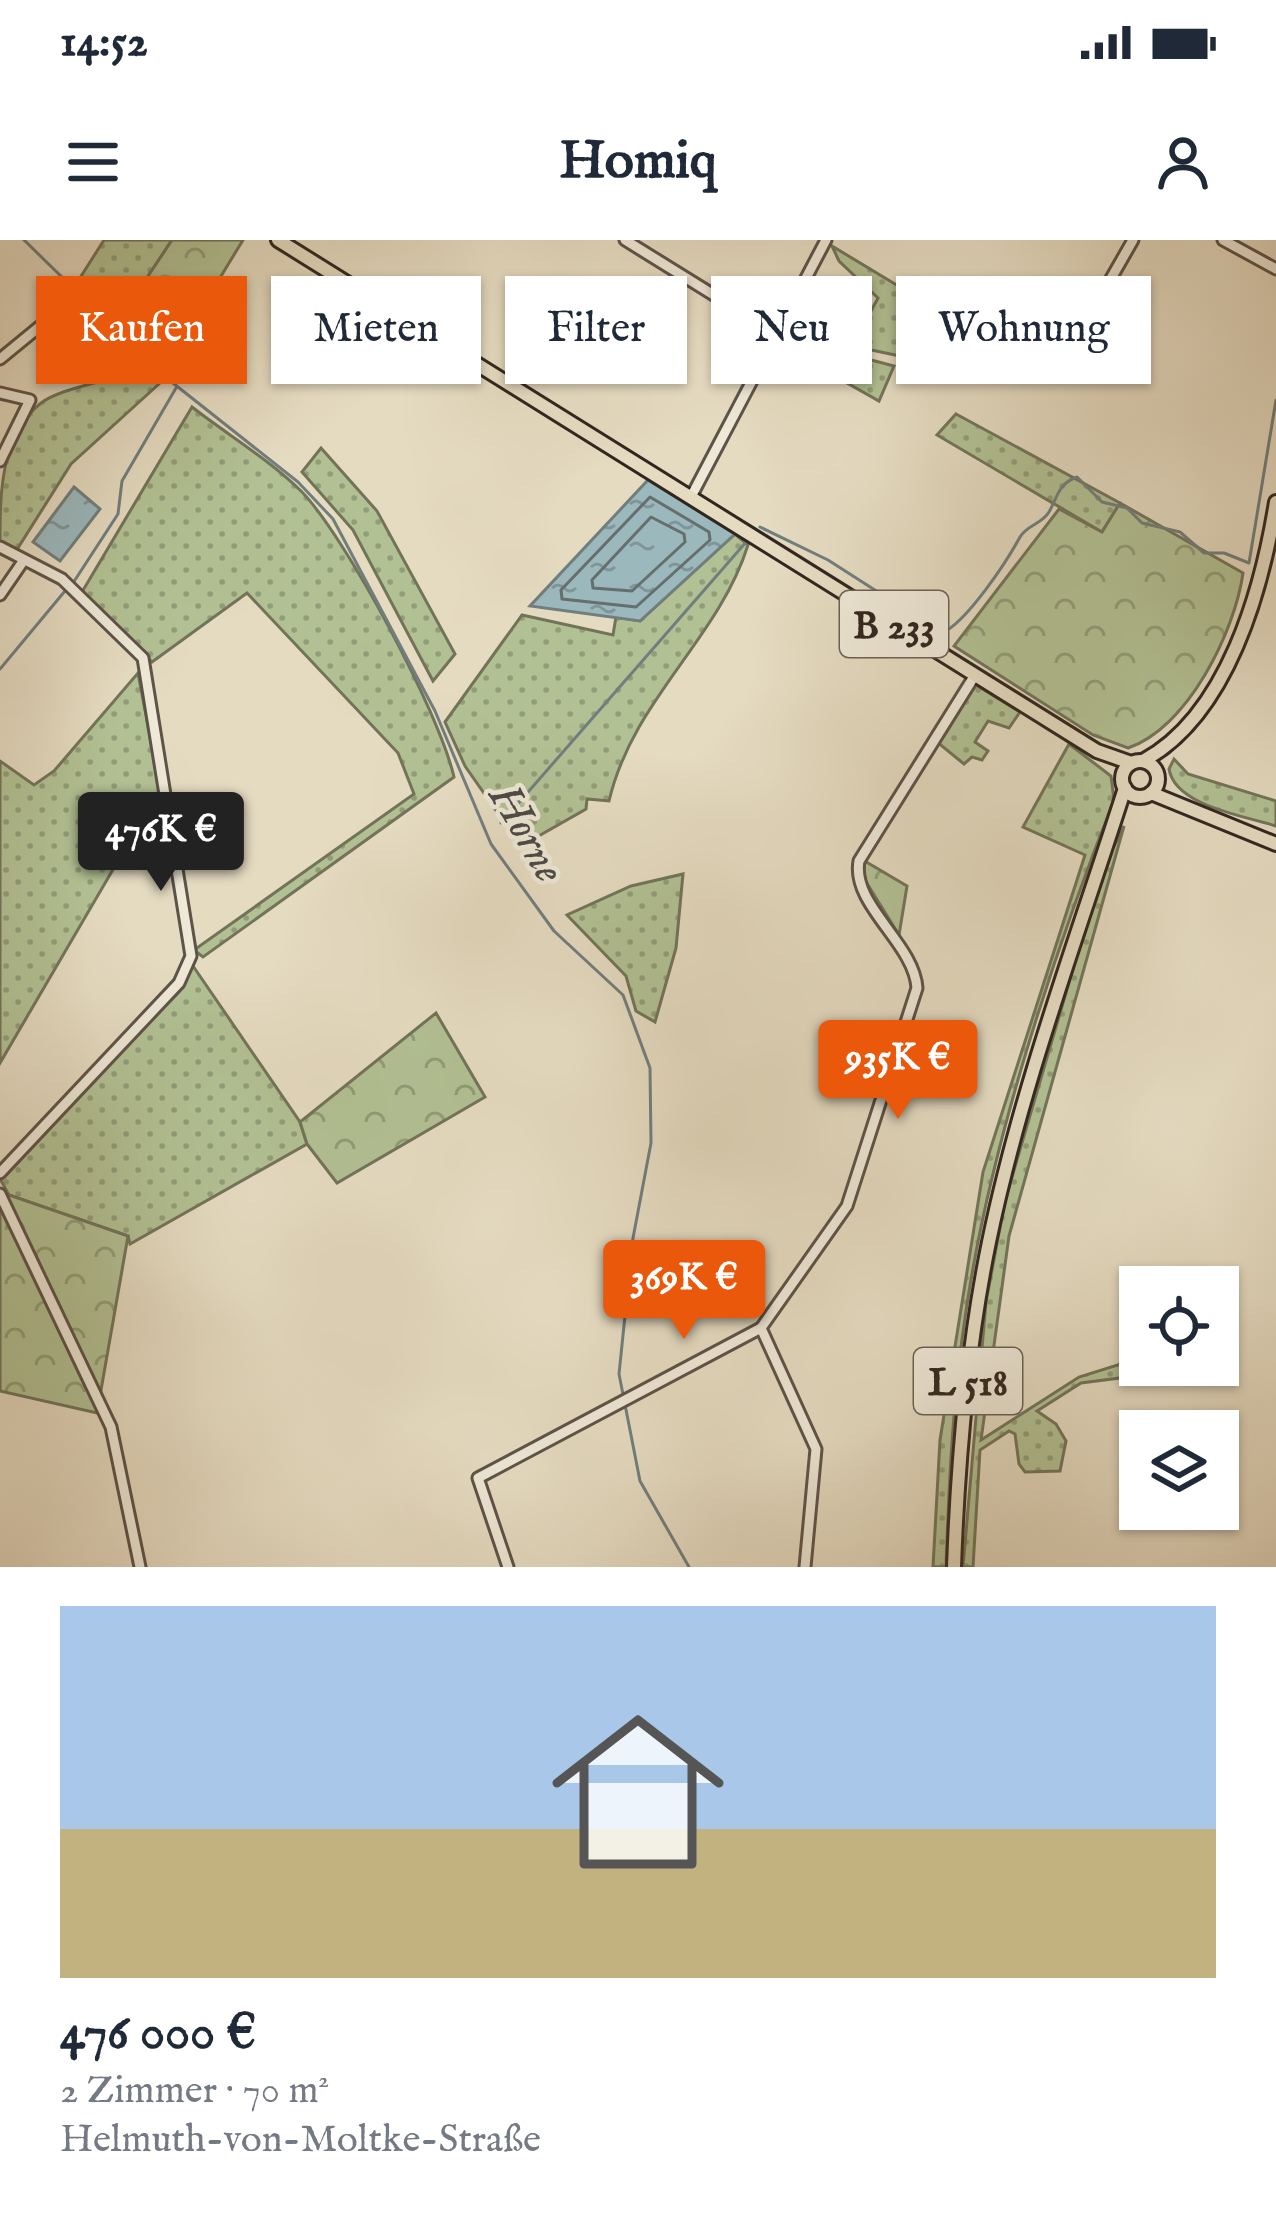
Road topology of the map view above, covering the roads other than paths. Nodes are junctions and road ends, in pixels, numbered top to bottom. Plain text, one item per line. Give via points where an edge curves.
1 (278, 240) edge
2 (625, 240) edge
3 (826, 240) edge
4 (1133, 240) edge
5 (1223, 240) edge
6 (1275, 270) edge
7 (806, 276) edge
8 (1112, 276) edge
9 (711, 293) edge
10 (36, 329) edge
11 (0, 359) edge
12 (749, 384) edge
13 (0, 393) edge
14 (0, 461) edge
15 (692, 495) junction
16 (1276, 502) edge
17 (0, 547) edge
18 (24, 560) junction
19 (0, 595) edge
20 (975, 675) junction
21 (1178, 731) junction
22 (1097, 751) junction
23 (1137, 762) junction
24 (1158, 776) junction
25 (1134, 789) junction
26 (1187, 808) junction
27 (1276, 844) edge
28 (0, 1173) edge
29 (0, 1194) edge
30 (761, 1328) junction
31 (140, 1567) edge
32 (508, 1567) edge
33 (805, 1567) edge
34 (954, 1567) edge

1 - 15 main road, B 233
2 - 9 street
3 - 7 street
4 - 8 street
5 - 6 street
10 - 11 street
12 - 15 street
13 - 14 street via 30,400
15 - 20 main road, B 233
16 - 21 main road via 1252,614 1214,688
17 - 18 street
18 - 19 street
18 - 28 street via 62,579 149,671 191,956 179,982
20 - 22 main road, B 233
20 - 30 street via 859,860 859,879 914,968 917,988 848,1206
21 - 23 main road
21 - 24 main road
22 - 23 main road, B 233
22 - 25 main road, B 233
23 - 24 main road
23 - 25 main road
24 - 25 main road
24 - 26 main road
25 - 26 main road
25 - 34 main road, L 518 via 1107,841 1038,1055 990,1240 965,1400
26 - 27 main road
29 - 31 street via 111,1426
30 - 32 street via 478,1478
30 - 33 street via 816,1449

